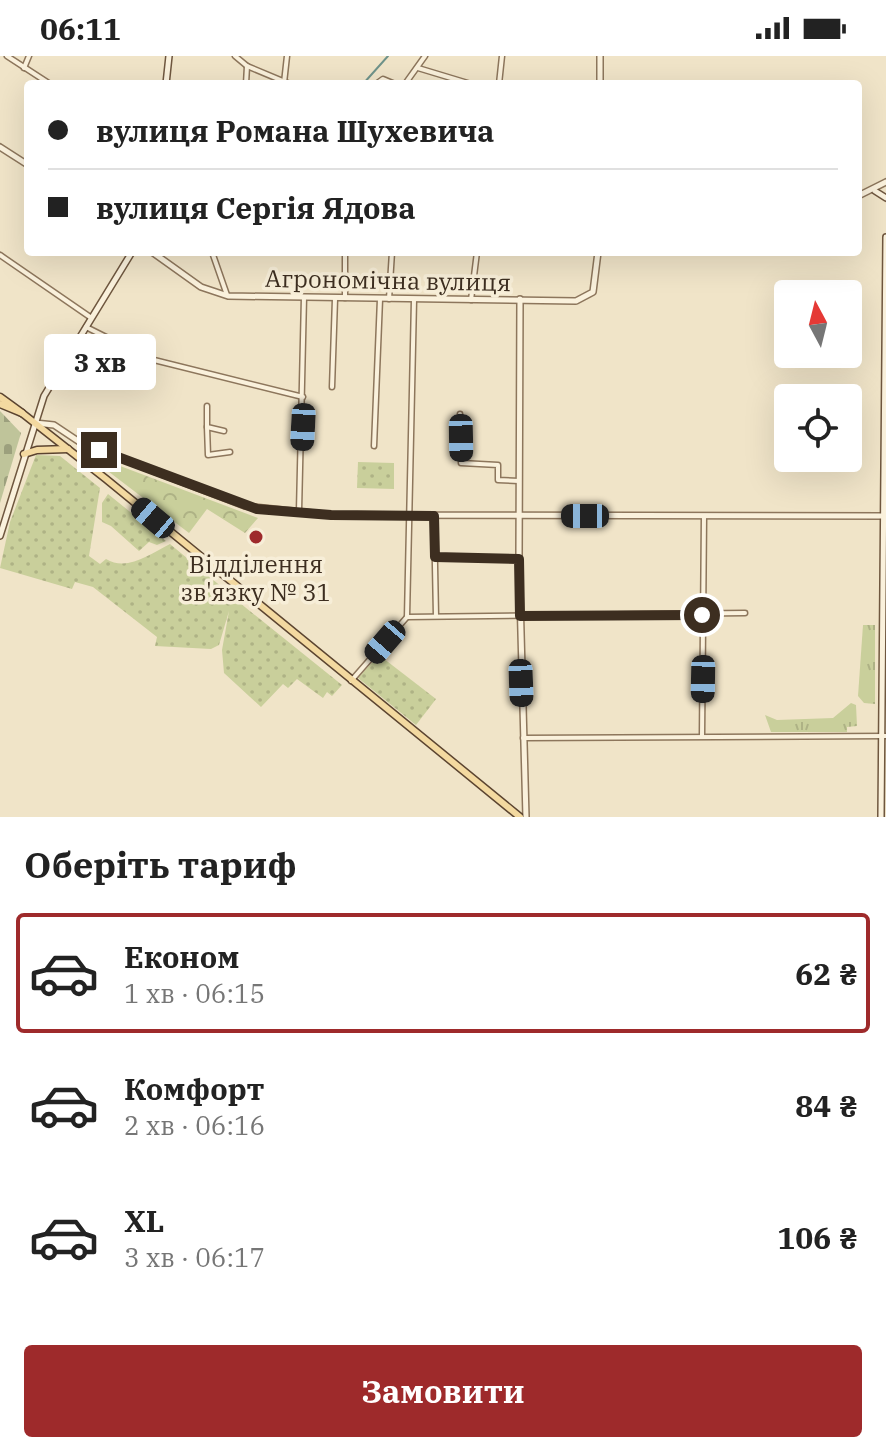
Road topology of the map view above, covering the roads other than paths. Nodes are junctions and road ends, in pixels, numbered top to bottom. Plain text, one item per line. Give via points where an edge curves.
1 (7, 56) edge
2 (29, 56) edge
3 (169, 56) edge
4 (235, 56) edge
5 (287, 56) edge
6 (425, 56) edge
7 (502, 56) edge
8 (600, 56) edge
9 (247, 66) junction
10 (24, 68) junction
11 (418, 68) junction
12 (44, 80) edge
13 (166, 80) edge
14 (246, 80) edge
15 (280, 80) edge
16 (287, 80) edge
17 (408, 80) edge
18 (458, 80) edge
19 (499, 80) edge
20 (600, 80) edge
21 (0, 147) edge
22 (24, 162) edge
23 (886, 182) edge
24 (875, 191) junction
25 (862, 195) edge
26 (886, 198) edge
27 (886, 237) edge
28 (0, 255) edge
29 (129, 256) edge
30 (158, 256) edge
31 (213, 256) edge
32 (345, 256) edge
33 (392, 256) edge
34 (476, 256) edge
35 (598, 256) edge
36 (886, 267) edge
37 (228, 296) junction
38 (304, 297) junction
39 (345, 298) junction
40 (335, 299) junction
41 (380, 299) junction
42 (389, 299) junction
43 (520, 299) junction
44 (414, 300) junction
45 (471, 300) junction
46 (90, 317) junction
47 (85, 326) junction
48 (886, 338) edge
49 (332, 387) dead end
50 (0, 397) edge
51 (303, 397) junction
52 (0, 404) edge
53 (207, 406) dead end
54 (22, 413) junction
55 (460, 414) dead end
56 (886, 421) edge
57 (34, 422) junction
58 (207, 427) junction
59 (224, 431) dead end
60 (374, 446) dead end
61 (68, 449) junction
62 (230, 452) dead end
63 (24, 454) junction
64 (519, 481) junction
65 (299, 513) junction
66 (519, 515) junction
67 (407, 516) junction
68 (434, 516) junction
69 (704, 516) junction
70 (884, 516) edge
71 (0, 536) edge
72 (435, 557) junction
73 (519, 559) junction
74 (745, 613) dead end
75 (702, 615) junction
76 (436, 616) junction
77 (520, 616) junction
78 (407, 617) junction
79 (350, 681) junction
80 (702, 736) junction
81 (884, 736) edge
82 (523, 738) junction
83 (884, 795) edge
84 (523, 817) edge
85 (881, 817) edge

1 - 10 street
2 - 10 street
3 - 13 street
4 - 9 street
5 - 16 street
6 - 11 street
7 - 19 street
8 - 20 street
9 - 14 street
9 - 15 street
10 - 12 street
11 - 17 street
11 - 18 street
21 - 22 street
23 - 24 street
24 - 25 street
24 - 26 street
27 - 36 street
28 - 46 street
29 - 46 street
30 - 37 street, Агрономічна вулиця via 201,287
31 - 37 street
32 - 39 street
33 - 42 street
34 - 45 street
35 - 43 street, Агрономічна вулиця via 591,295 576,301
36 - 48 street
37 - 38 street, Агрономічна вулиця
38 - 40 street, Агрономічна вулиця
38 - 51 street
39 - 40 street, Агрономічна вулиця
39 - 41 street, Агрономічна вулиця
40 - 49 street
41 - 42 street, Агрономічна вулиця
41 - 60 street
42 - 44 street, Агрономічна вулиця
43 - 45 street, Агрономічна вулиця
43 - 64 street
44 - 45 street, Агрономічна вулиця
44 - 67 street
46 - 47 street
47 - 51 street via 150,359
47 - 57 street
48 - 56 street
50 - 54 main road
51 - 65 street
52 - 54 main road
53 - 58 street
54 - 57 main road
55 - 64 street via 461,463 492,463 498,465 498,480
56 - 70 street
57 - 61 main road
57 - 63 street
57 - 65 street via 54,425 81,443 245,506
58 - 59 street
58 - 62 street via 208,455
61 - 63 main road
61 - 79 main road
63 - 71 street
64 - 66 street
65 - 67 street
66 - 68 street
66 - 69 street
66 - 73 street
67 - 68 street
67 - 78 street
68 - 72 street
69 - 70 street
69 - 75 street
70 - 81 street
72 - 73 street
72 - 76 street
73 - 77 street
74 - 75 street
75 - 77 street
75 - 80 street
76 - 77 street
76 - 78 street
77 - 82 street
78 - 79 street
79 - 84 main road
80 - 81 street
80 - 82 street
81 - 83 street
82 - 84 street
83 - 85 street

